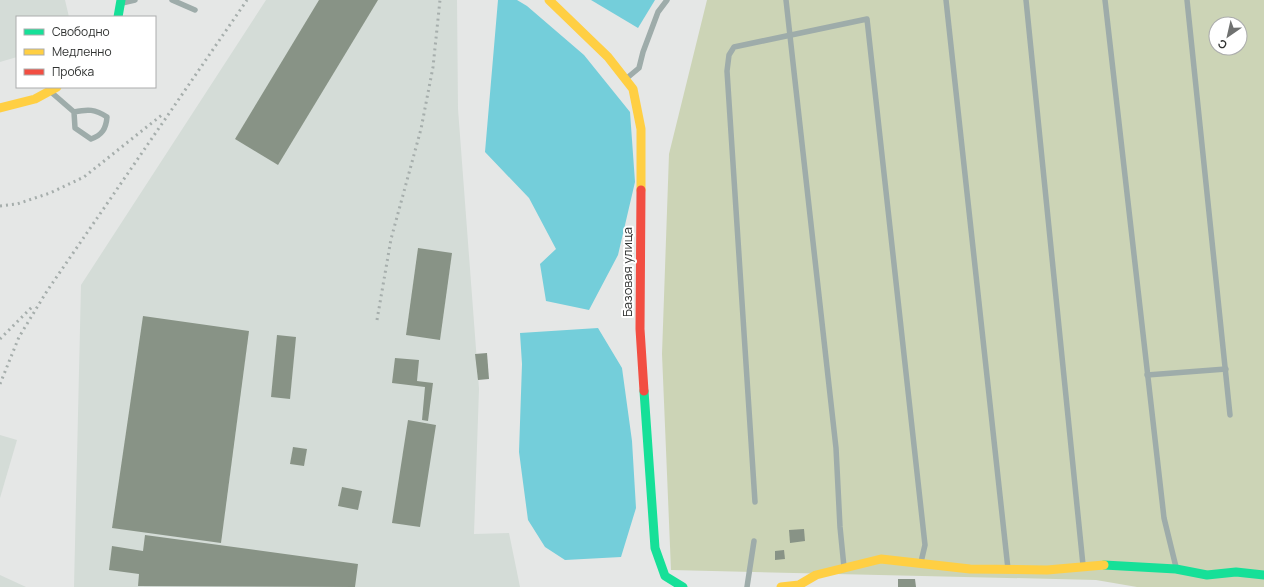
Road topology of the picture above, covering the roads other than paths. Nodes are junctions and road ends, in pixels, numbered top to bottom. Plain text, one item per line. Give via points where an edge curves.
1 (135, 0) edge
2 (172, 0) edge
3 (550, 0) edge
4 (667, 0) edge
5 (786, 0) edge
6 (946, 0) edge
7 (1026, 0) edge
8 (1106, 0) edge
9 (1187, 0) edge
10 (121, 2) edge
11 (195, 10) dead end
12 (118, 16) edge
13 (791, 36) junction
14 (626, 80) junction
15 (54, 89) edge
16 (0, 108) edge
17 (74, 112) junction
18 (1226, 369) junction
19 (1147, 375) junction
20 (1230, 415) dead end
21 (755, 502) dead end
22 (754, 541) dead end
23 (921, 563) junction
24 (844, 567) junction
25 (1083, 567) junction
26 (1008, 569) junction
27 (1176, 569) junction
28 (1264, 575) edge
29 (666, 576) junction
30 (802, 586) edge
31 (670, 587) edge
32 (683, 587) edge
33 (747, 587) edge
34 (781, 587) edge

1 - 10 lane
2 - 11 lane
3 - 14 street, Базовая улица via 608,57
4 - 14 lane via 658,12 639,68
5 - 13 lane
6 - 26 lane
7 - 25 lane
8 - 19 lane
9 - 18 lane
10 - 12 street
13 - 21 lane via 734,47 729,54 727,71
13 - 23 lane via 867,20 925,545
13 - 24 lane via 836,448
14 - 29 street, Базовая улица via 633,89 641,129 640,329 655,548
15 - 16 street via 34,99
15 - 17 lane
17 - 17 lane via 75,128 91,139 99,137 106,127 107,117 98,111 88,109
18 - 19 lane
18 - 20 lane
19 - 27 lane via 1164,518
22 - 33 lane
23 - 24 street via 881,559
23 - 26 street via 950,568
24 - 30 street via 816,575
25 - 26 street via 1047,570
25 - 27 street via 1113,564
27 - 28 street via 1208,575 1236,572
29 - 31 lane
29 - 32 street
30 - 34 street

